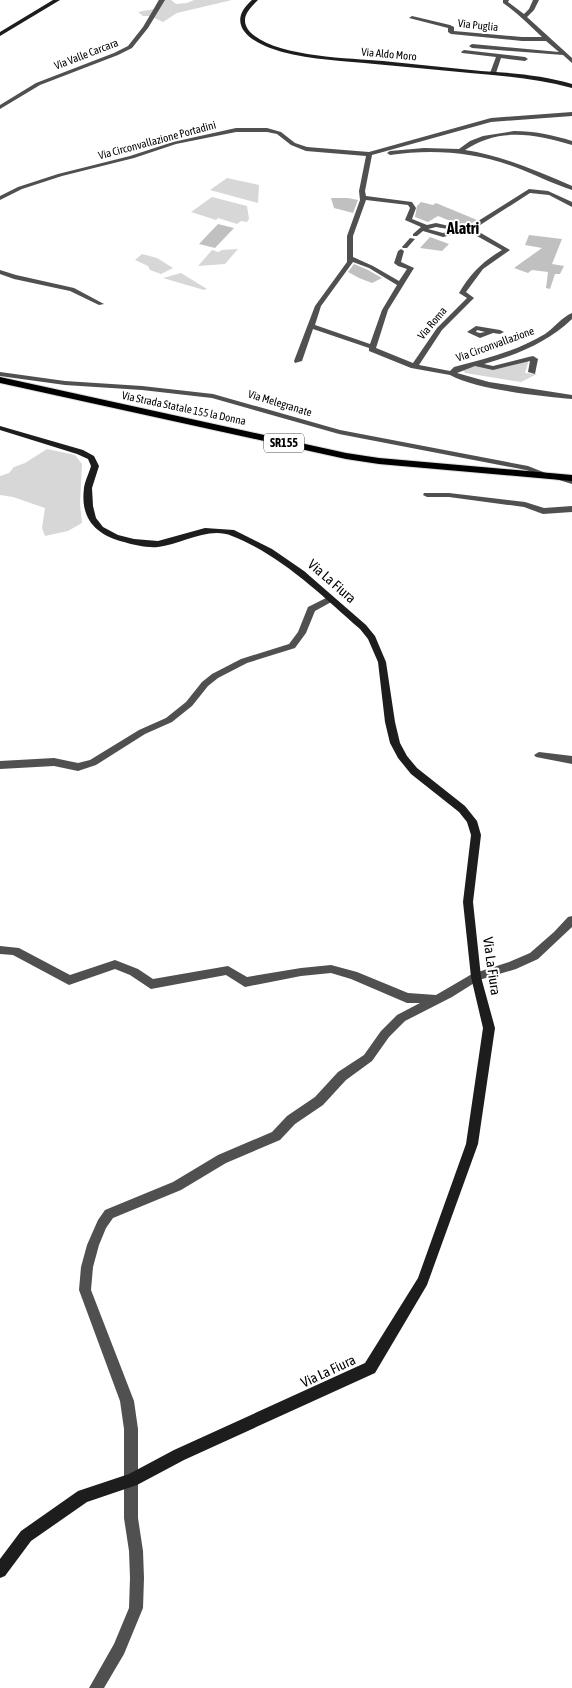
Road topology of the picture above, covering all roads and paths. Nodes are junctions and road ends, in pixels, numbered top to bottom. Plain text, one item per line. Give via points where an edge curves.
1 (57, 0) edge
2 (162, 0) edge
3 (255, 0) edge
4 (506, 0) edge
5 (529, 0) edge
6 (536, 1) edge
7 (524, 16) junction
8 (412, 18) dead end
9 (0, 34) edge
10 (548, 39) junction
11 (472, 46) dead end
12 (464, 52) dead end
13 (564, 54) junction
14 (499, 56) junction
15 (525, 59) dead end
16 (572, 61) edge
17 (493, 73) junction
18 (572, 86) edge
19 (0, 107) edge
20 (572, 114) edge
21 (572, 143) edge
22 (380, 150) junction
23 (460, 151) junction
24 (369, 157) junction
25 (572, 188) edge
26 (363, 195) junction
27 (0, 198) edge
28 (572, 205) edge
29 (424, 228) junction
30 (469, 229) junction
31 (460, 230) junction
32 (351, 259) junction
33 (0, 272) edge
34 (402, 285) junction
35 (102, 304) dead end
36 (572, 315) edge
37 (312, 326) junction
38 (490, 332) dead end
39 (500, 332) dead end
40 (373, 347) junction
41 (298, 361) dead end
42 (474, 364) junction
43 (414, 366) junction
44 (532, 372) dead end
45 (452, 373) junction
46 (0, 374) edge
47 (0, 380) edge
48 (556, 395) junction
49 (572, 397) edge
50 (572, 402) edge
51 (0, 428) edge
52 (554, 477) junction
53 (572, 478) edge
54 (572, 482) edge
55 (427, 495) dead end
56 (572, 509) edge
57 (330, 599) junction
58 (539, 755) dead end
59 (572, 760) edge
60 (0, 765) edge
61 (572, 920) edge
62 (0, 950) edge
63 (476, 977) junction
64 (439, 999) junction
65 (132, 1480) junction
66 (0, 1571) edge
67 (96, 1688) edge

1 - 9 main road
2 - 19 street, Via Valle Carcara via 130,47 38,84
3 - 17 main road, Via Aldo Moro via 244,9 243,26 253,38 272,47 324,57
4 - 7 street
5 - 6 street
6 - 7 street
7 - 10 street
8 - 10 street, Via Puglia via 451,27 451,32
10 - 13 street
11 - 13 street
12 - 14 street
13 - 16 street
14 - 15 street
14 - 17 street
17 - 18 main road, Via Aldo Moro
20 - 22 street, Via Circonvallazione Portadini via 491,120
21 - 23 street via 541,135 503,133 479,138
22 - 23 street via 387,153
22 - 24 street, Via Circonvallazione Portadini
23 - 25 street via 494,158
24 - 26 street
24 - 27 street, Via Circonvallazione Portadini via 298,146 274,131 236,130 175,143 60,175
26 - 29 street via 411,203 413,208 408,220
26 - 32 street via 350,236
28 - 30 street via 550,193 529,191
29 - 31 street via 438,223
29 - 31 street via 442,235
29 - 34 street via 404,248 397,263 411,268
30 - 31 street
30 - 43 street, Via Roma via 507,250 479,267 462,293 470,298 439,329
32 - 34 street
32 - 37 street via 318,306
33 - 35 street via 72,289
34 - 40 street via 385,310
36 - 42 street, Via Circonvallazione via 560,328 540,340
37 - 40 street
37 - 41 street
38 - 39 street
40 - 43 street via 382,354
42 - 44 street via 492,368 532,358
42 - 45 street, Via Circonvallazione
43 - 45 street
45 - 48 street, Via Circonvallazione via 458,378
46 - 52 street, Via Melegranate via 213,396 325,428 528,468
47 - 52 main road, Via Strada Statale 155 la Donna / SR155 via 346,456
48 - 49 street, Via Circonvallazione
48 - 50 street
51 - 57 main road, Via La Fiura via 92,458 96,466 88,488 89,506 100,530 134,542 158,544 205,531 231,532 269,551
52 - 53 main road, Via Strada Statale 155 la Donna / SR155
52 - 54 street, Via Melegranate
55 - 56 street via 525,505 543,511
57 - 60 street via 311,609 302,633 292,646 214,676 189,704 169,720 142,732 93,763 78,767 54,762
57 - 63 main road, Via La Fiura via 364,627 372,638 382,662 395,743 403,758 472,821 476,835 468,902
58 - 59 street
61 - 63 street via 534,956
62 - 64 street via 15,950 70,980 115,964 151,984 228,970 245,982 331,969 407,998
63 - 64 street
63 - 65 main road, Via La Fiura via 489,1028 472,1144 423,1281 370,1368 179,1455
64 - 65 street via 401,1018 368,1058 342,1076 320,1101 291,1120 276,1136 222,1159 177,1186 110,1214 102,1224 87,1267 85,1290 127,1401
65 - 66 main road, Via La Fiura via 83,1496 26,1536
65 - 67 street via 136,1608 119,1649

